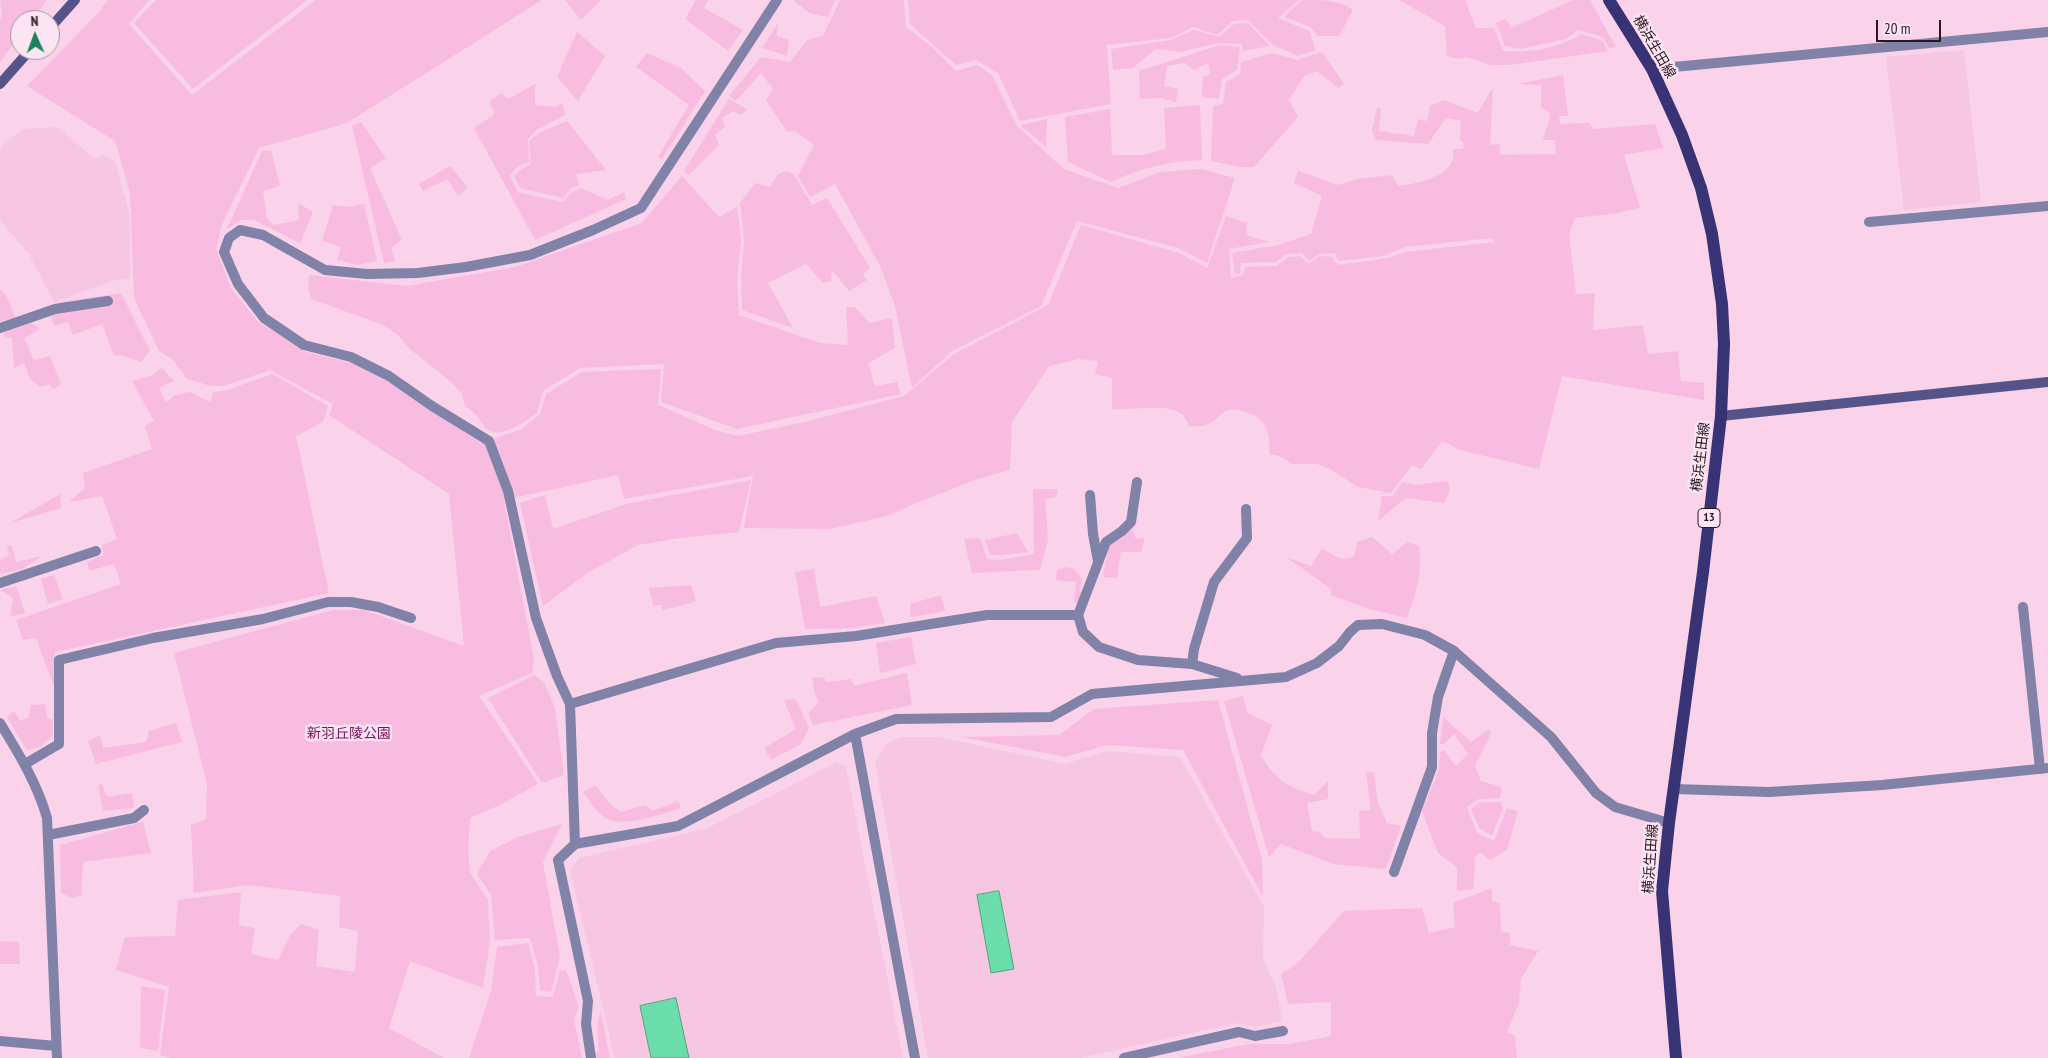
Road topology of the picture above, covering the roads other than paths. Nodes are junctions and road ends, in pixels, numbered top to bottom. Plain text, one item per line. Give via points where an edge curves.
1 (75, 0) edge
2 (777, 0) edge
3 (1609, 0) edge
4 (60, 17) edge
5 (2048, 32) edge
6 (21, 60) edge
7 (1652, 69) junction
8 (0, 84) edge
9 (2048, 206) edge
10 (1869, 222) dead end
11 (108, 302) dead end
12 (0, 328) edge
13 (2048, 382) edge
14 (1722, 416) junction
15 (1137, 482) dead end
16 (1090, 495) dead end
17 (1246, 509) dead end
18 (96, 551) dead end
19 (1098, 562) junction
20 (0, 584) edge
21 (2023, 607) dead end
22 (1078, 615) junction
23 (411, 618) dead end
24 (1454, 651) junction
25 (1192, 664) junction
26 (1242, 680) junction
27 (570, 704) junction
28 (0, 723) edge
29 (855, 734) junction
30 (26, 764) junction
31 (2044, 768) edge
32 (1674, 789) junction
33 (144, 810) dead end
34 (1668, 823) junction
35 (48, 835) junction
36 (575, 844) junction
37 (1394, 872) dead end
38 (1283, 1031) dead end
39 (0, 1041) edge
40 (56, 1046) junction
41 (57, 1058) edge
42 (591, 1058) edge
43 (915, 1058) edge
44 (1124, 1058) edge
45 (1676, 1058) edge

1 - 4 street
2 - 27 street via 641,208 593,230 530,255 418,273 366,274 325,270 263,235 240,230 229,238 224,252 238,284 264,318 304,345 351,357 390,376 488,441 508,491 536,618
3 - 7 main road, 横浜生田線 / 13
5 - 7 street
6 - 8 street
7 - 14 main road, 横浜生田線 / 13 via 1682,134 1701,188 1712,234 1722,304
9 - 10 street
11 - 12 street via 55,309
13 - 14 street
14 - 32 main road, 横浜生田線 / 13
15 - 19 street via 1131,522 1106,542
16 - 19 street
17 - 25 street via 1247,538 1214,582
18 - 20 street
19 - 22 street
21 - 31 street
22 - 25 street via 1083,632 1100,647 1138,660
22 - 27 street via 987,614 856,636 776,643
23 - 30 street via 351,602 328,602 263,619 153,638 58,660 59,744
24 - 26 street via 1425,635 1382,624 1358,625 1317,663 1286,676
24 - 34 street via 1550,737 1596,793 1615,807
24 - 37 street via 1438,697 1432,733 1432,767
25 - 26 street
26 - 29 street via 1092,694 1051,717 896,719
27 - 36 street
28 - 30 street
29 - 36 street via 678,826
29 - 43 street
30 - 35 street via 41,796
31 - 32 street via 1882,785 1769,792
32 - 34 main road, 横浜生田線 / 13
33 - 35 street via 134,818
34 - 45 main road, 横浜生田線 / 13 via 1662,891
35 - 40 street
36 - 42 street via 558,860 588,1001 586,1024
38 - 44 street via 1255,1036 1239,1032
39 - 40 street
40 - 41 street

